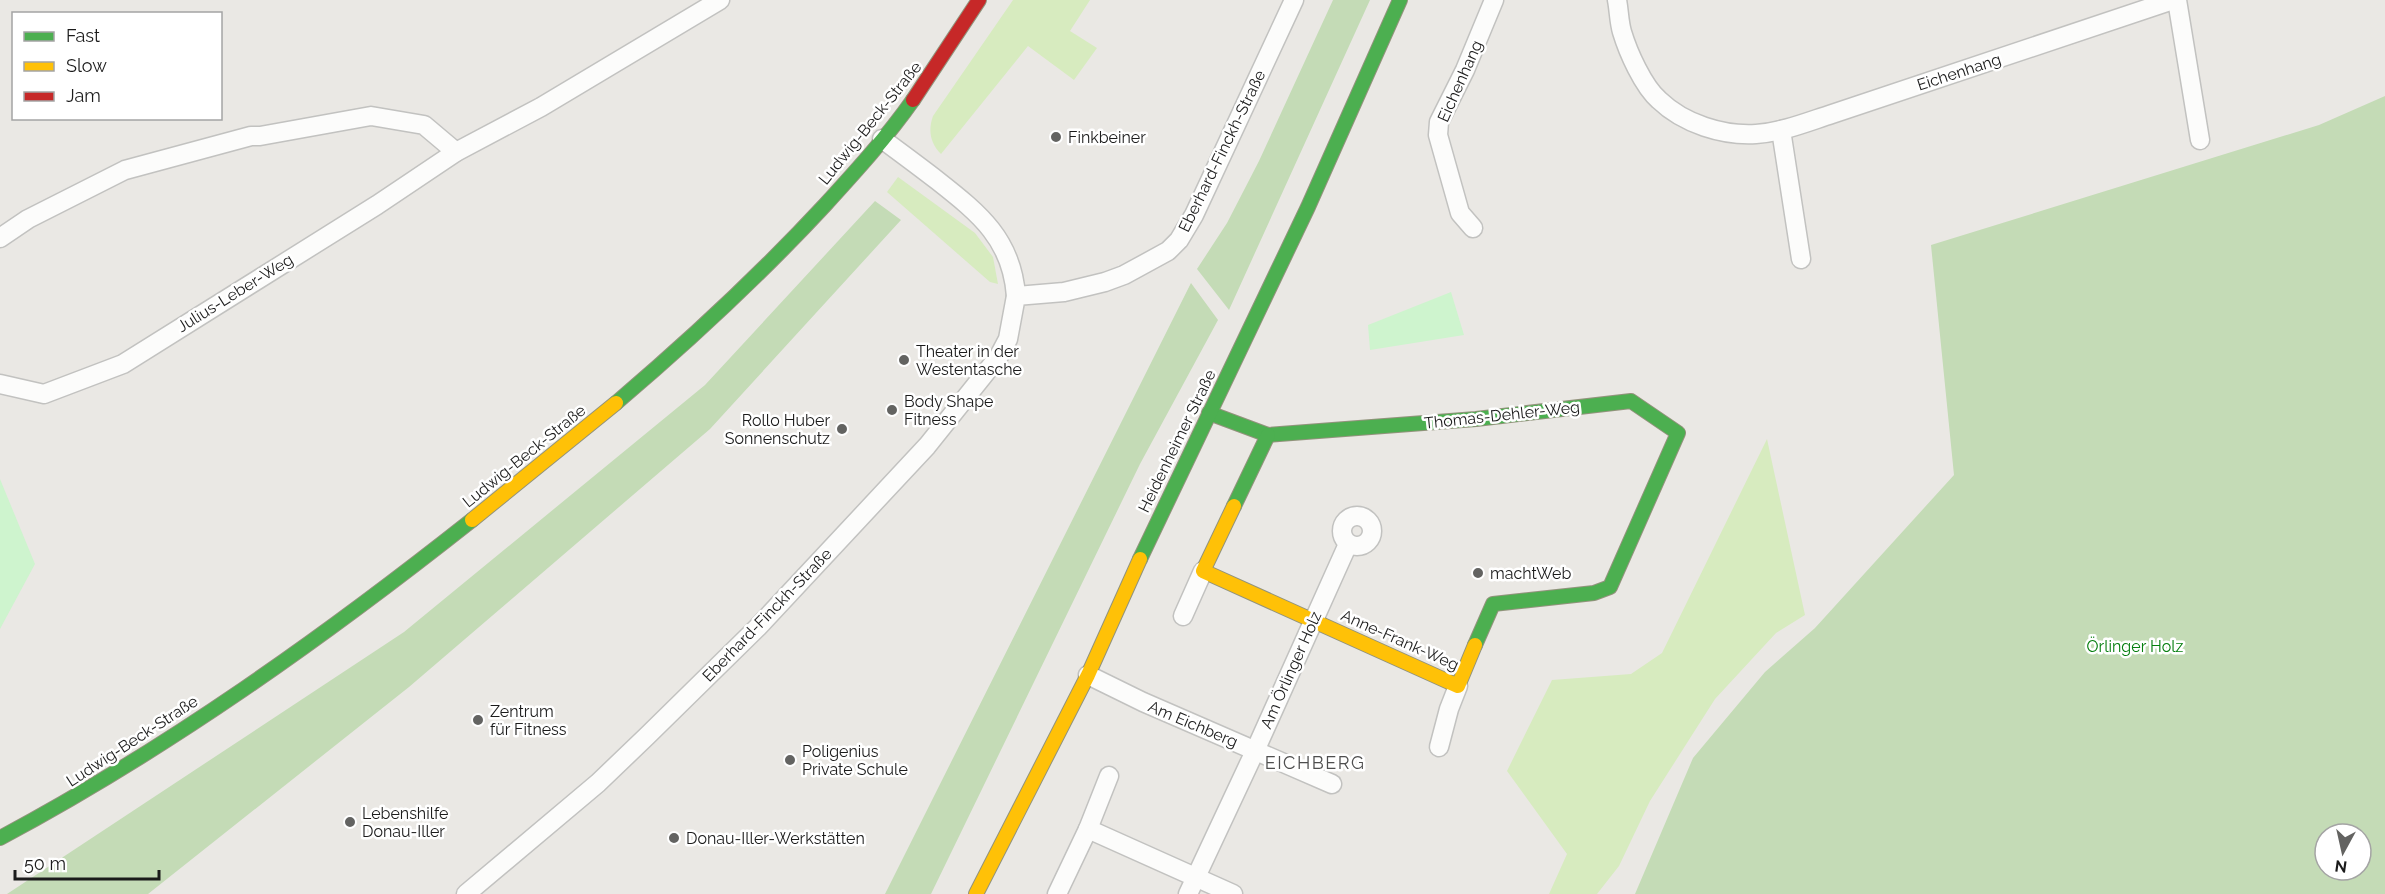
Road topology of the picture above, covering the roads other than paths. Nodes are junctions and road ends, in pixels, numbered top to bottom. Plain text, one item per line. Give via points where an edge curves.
1 (720, 0) edge
2 (979, 0) edge
3 (1293, 0) edge
4 (1400, 0) edge
5 (1494, 0) edge
6 (1617, 0) edge
7 (2175, 0) edge
8 (2136, 6) edge
9 (1781, 130) junction
10 (882, 140) junction
11 (2200, 140) dead end
12 (456, 152) junction
13 (1473, 228) dead end
14 (0, 238) edge
15 (1801, 259) dead end
16 (1016, 296) junction
17 (0, 384) edge
18 (1209, 413) junction
19 (1268, 435) junction
20 (1660, 477) joint
21 (1348, 544) dead end
22 (1203, 571) junction
23 (1183, 616) dead end
24 (1312, 619) junction
25 (1088, 675) junction
26 (1458, 686) junction
27 (1439, 747) dead end
28 (1256, 751) junction
29 (1110, 776) dead end
30 (1332, 784) dead end
31 (1088, 829) junction
32 (0, 838) edge
33 (1196, 877) junction
34 (466, 894) edge
35 (976, 894) edge
36 (1057, 894) edge
37 (1188, 894) edge
38 (1233, 894) edge

1 - 12 street, Julius-Leber-Weg via 541,107
2 - 10 street, Ludwig-Beck-Straße
3 - 16 street, Eberhard-Finckh-Straße via 1179,240 1158,258 1105,282 1064,292
4 - 18 street, Heidenheimer Straße via 1308,207
5 - 13 street, Eichenhang via 1439,122 1438,135 1460,213
6 - 9 street, Eichenhang via 1621,30 1657,99 1712,129 1755,134
7 - 8 street, Eichenhang
7 - 11 street, Eichenhang
8 - 9 street, Eichenhang
9 - 15 street
10 - 16 street, Eberhard-Finckh-Straße via 990,225 1015,276
10 - 32 street, Ludwig-Beck-Straße via 812,219 729,301 527,477 300,650 81,793
12 - 14 street via 424,125 372,116 251,136 125,170 28,219
12 - 17 street, Julius-Leber-Weg via 123,364 44,394
16 - 34 street, Eberhard-Finckh-Straße via 1008,339 999,356 927,446 758,627 598,783
18 - 19 street, Thomas-Dehler-Weg
18 - 25 street, Heidenheimer Straße
19 - 20 street, Thomas-Dehler-Weg via 1476,419 1631,401 1678,433
19 - 22 street
20 - 26 street, Anne-Frank-Weg via 1610,587 1594,593 1493,603
21 - 24 street, Am Örlinger Holz
22 - 23 street
22 - 24 street, Anne-Frank-Weg
24 - 26 street, Anne-Frank-Weg
24 - 28 street, Am Örlinger Holz
25 - 28 street, Am Eichberg
25 - 35 street, Heidenheimer Straße
26 - 27 street
28 - 30 street, Am Eichberg
28 - 33 street, Am Örlinger Holz
29 - 31 street
31 - 33 street
31 - 36 street
33 - 37 street, Am Örlinger Holz
33 - 38 street

